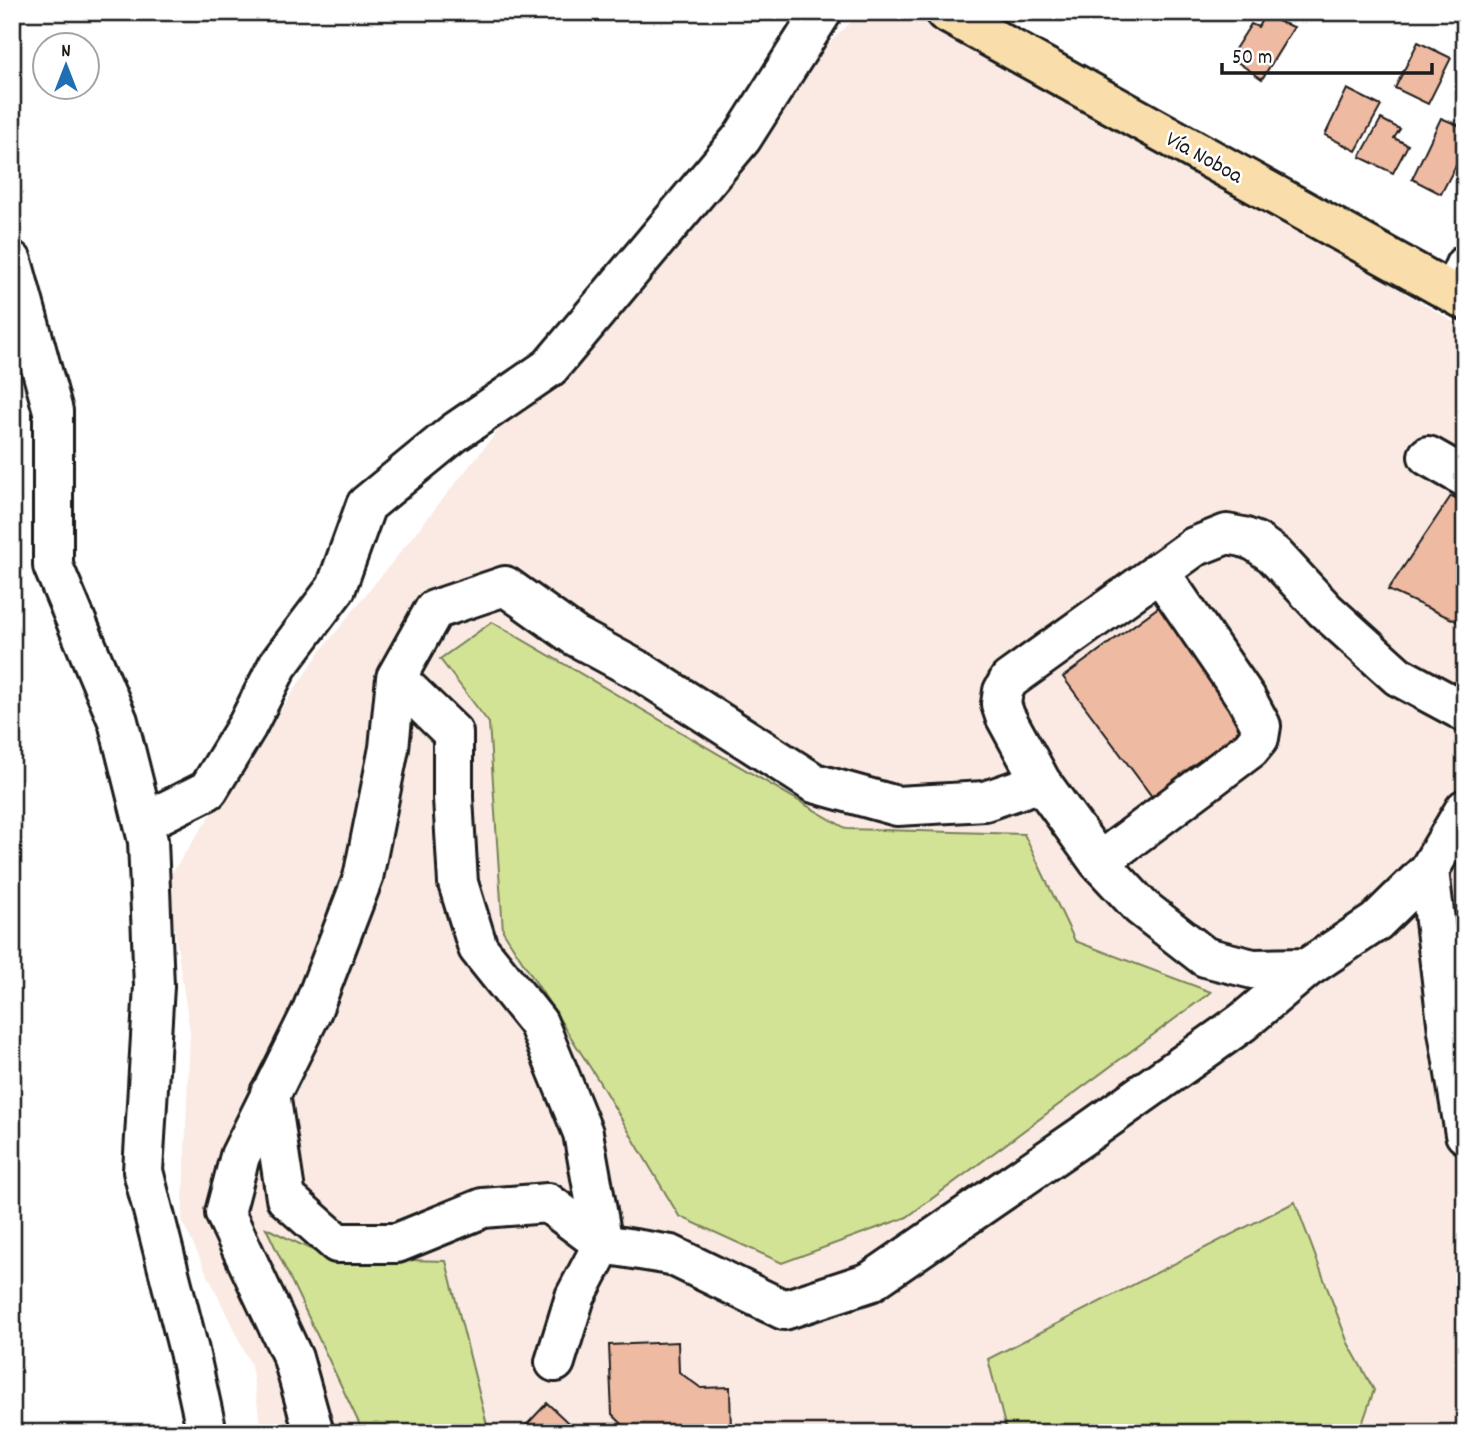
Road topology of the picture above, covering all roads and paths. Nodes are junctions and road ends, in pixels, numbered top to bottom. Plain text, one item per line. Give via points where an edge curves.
1 (822, 12) edge
2 (945, 12) edge
3 (12, 261) edge
4 (1461, 286) edge
5 (1428, 456) dead end
6 (1465, 477) edge
7 (1159, 571) junction
8 (396, 678) junction
9 (1465, 712) edge
10 (1041, 782) junction
11 (1465, 809) edge
12 (144, 822) junction
13 (1099, 862) junction
14 (1429, 870) junction
15 (1307, 968) junction
16 (270, 1093) junction
17 (1465, 1134) edge
18 (603, 1244) junction
19 (555, 1362) dead end
20 (207, 1433) edge
21 (314, 1433) edge

1 - 12 street via 742,138 550,367 454,433 366,505 336,588 278,665 208,790
2 - 4 main road, Vía Noboa
3 - 12 street via 53,411 53,566 118,721
5 - 6 street
7 - 9 street via 1195,547 1227,534 1256,542 1398,676
7 - 10 street via 1009,680 1001,704
7 - 13 street via 1246,698 1261,726 1259,738
8 - 10 street via 434,610 505,586 575,636 643,673 814,783 897,806 985,801
8 - 16 street via 389,748 363,878 311,1013
8 - 18 street via 453,733 458,883 478,948 538,1023 583,1133
10 - 13 street
11 - 14 street
12 - 20 street via 154,986 143,1171
13 - 15 street via 1141,907 1205,957 1253,969
14 - 15 street via 1376,922
14 - 17 street
15 - 18 street via 1243,1022 870,1282 784,1310 671,1255
16 - 18 street via 286,1198 337,1243 397,1243 482,1208 548,1203
16 - 21 street via 240,1156 225,1213 293,1358
18 - 19 street via 575,1297

